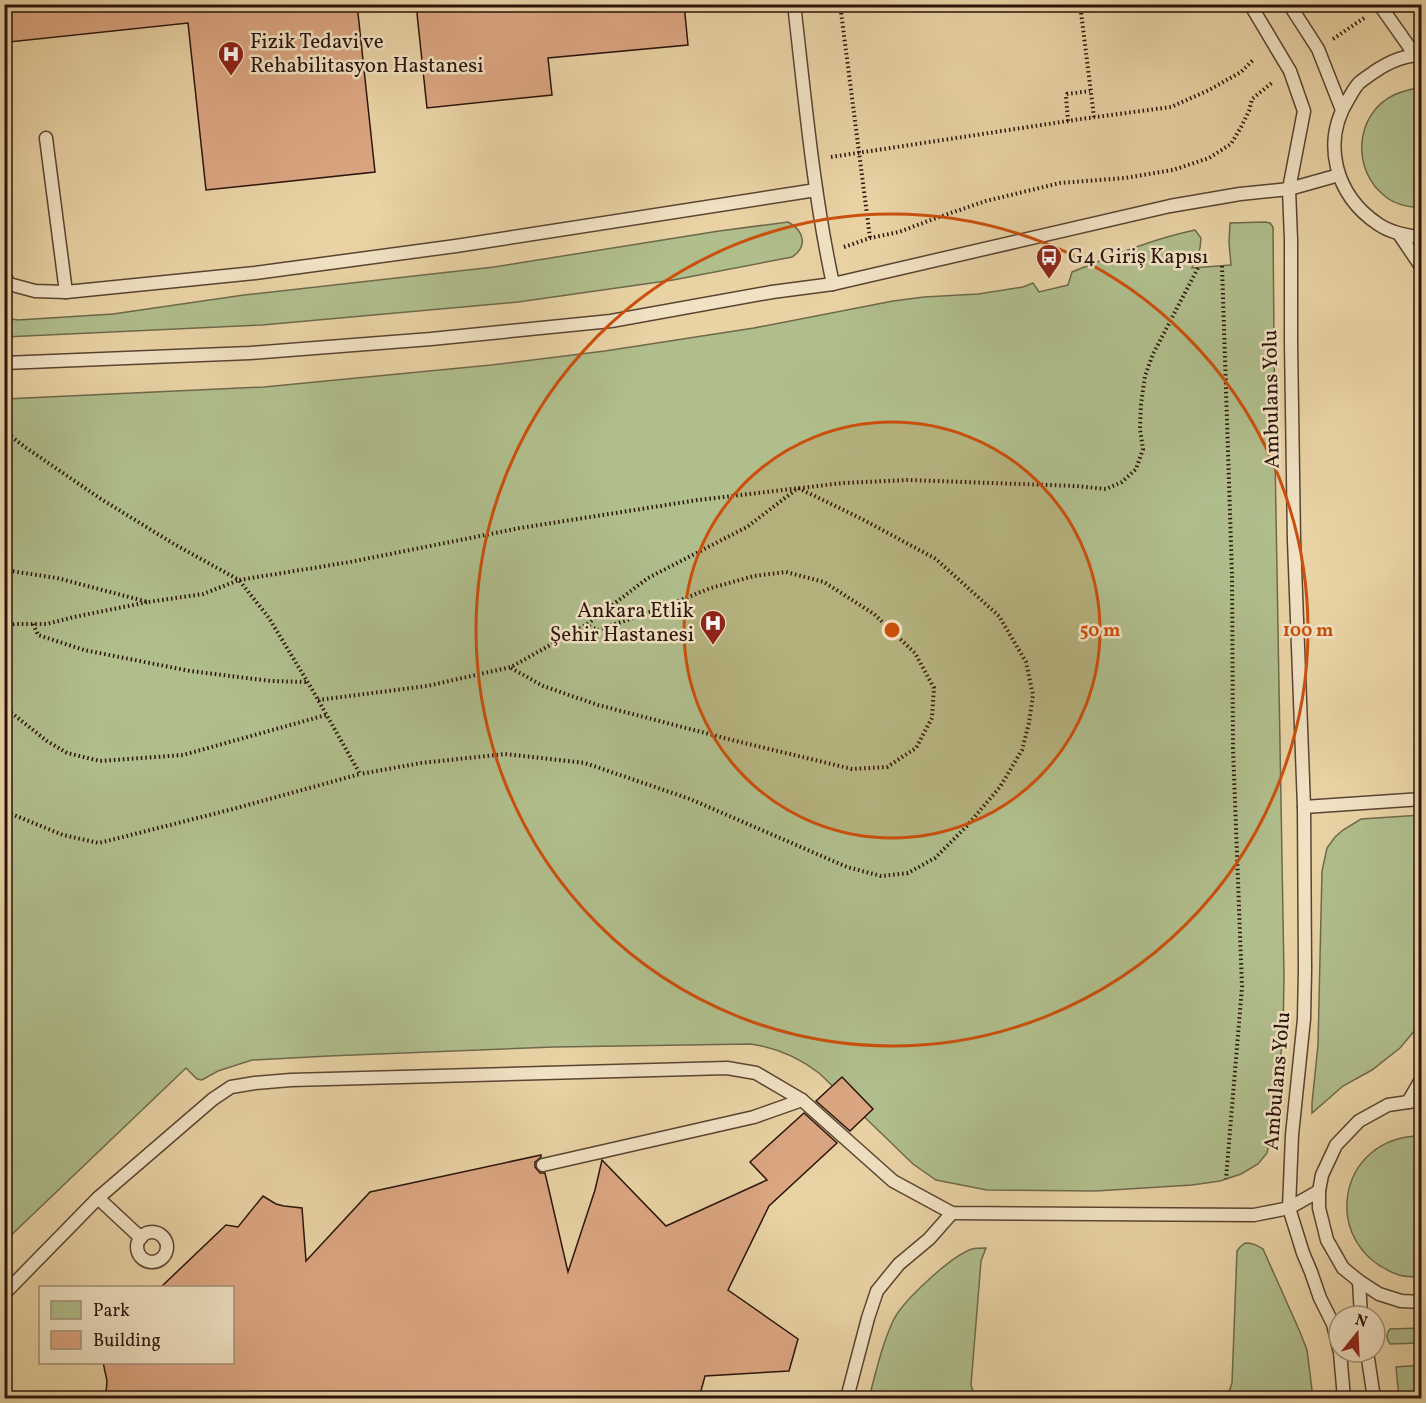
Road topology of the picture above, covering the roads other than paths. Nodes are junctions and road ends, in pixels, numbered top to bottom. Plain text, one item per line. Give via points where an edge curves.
1 (794, 4) edge
2 (1250, 4) edge
3 (1289, 4) edge
4 (1379, 4) edge
5 (1418, 55) edge
6 (1342, 110) junction
7 (46, 138) dead end
8 (1339, 175) junction
9 (1289, 189) junction
10 (816, 190) junction
11 (1399, 234) junction
12 (1422, 238) edge
13 (1422, 268) edge
14 (4, 275) edge
15 (833, 284) junction
16 (66, 292) junction
17 (4, 363) edge
18 (1422, 799) edge
19 (1304, 807) junction
20 (1422, 1078) edge
21 (802, 1100) junction
22 (1422, 1100) edge
23 (1408, 1102) junction
24 (543, 1165) dead end
25 (1319, 1191) junction
26 (98, 1198) junction
27 (1289, 1208) junction
28 (952, 1213) junction
29 (141, 1238) dead end
30 (1359, 1281) junction
31 (4, 1294) edge
32 (1422, 1302) edge
33 (1360, 1304) edge
34 (1327, 1312) edge
35 (1340, 1364) edge
36 (1368, 1364) edge
37 (847, 1398) edge
38 (1344, 1398) edge
39 (1374, 1398) edge

1 - 10 lane
2 - 9 lane, Ambulans Yolu via 1290,71 1304,111
3 - 6 lane via 1318,49
4 - 5 lane
5 - 6 lane via 1384,64 1359,83
6 - 8 lane via 1334,149
7 - 16 lane
8 - 9 lane
8 - 11 lane via 1362,212
9 - 15 lane via 1170,206
9 - 19 lane, Ambulans Yolu via 1294,529
10 - 15 lane
10 - 16 lane via 290,269
11 - 12 lane
11 - 13 lane
14 - 16 lane via 9,284 35,291
15 - 17 lane via 611,321 431,339 250,353
18 - 19 lane
19 - 27 lane, Ambulans Yolu via 1304,1019
20 - 23 lane
21 - 24 lane via 754,1117
21 - 26 lane via 756,1073 727,1068 255,1083 231,1087 213,1099
21 - 28 lane via 893,1181
22 - 23 lane
23 - 25 lane via 1388,1105 1359,1121 1336,1145
25 - 27 lane
25 - 30 lane via 1326,1240 1343,1268
26 - 29 lane
26 - 31 lane
27 - 28 lane via 1254,1215
27 - 34 lane, Ambulans Yolu
28 - 37 lane via 877,1291
30 - 32 lane via 1378,1294
30 - 33 lane
35 - 38 lane, Ambulans Yolu
36 - 39 lane

